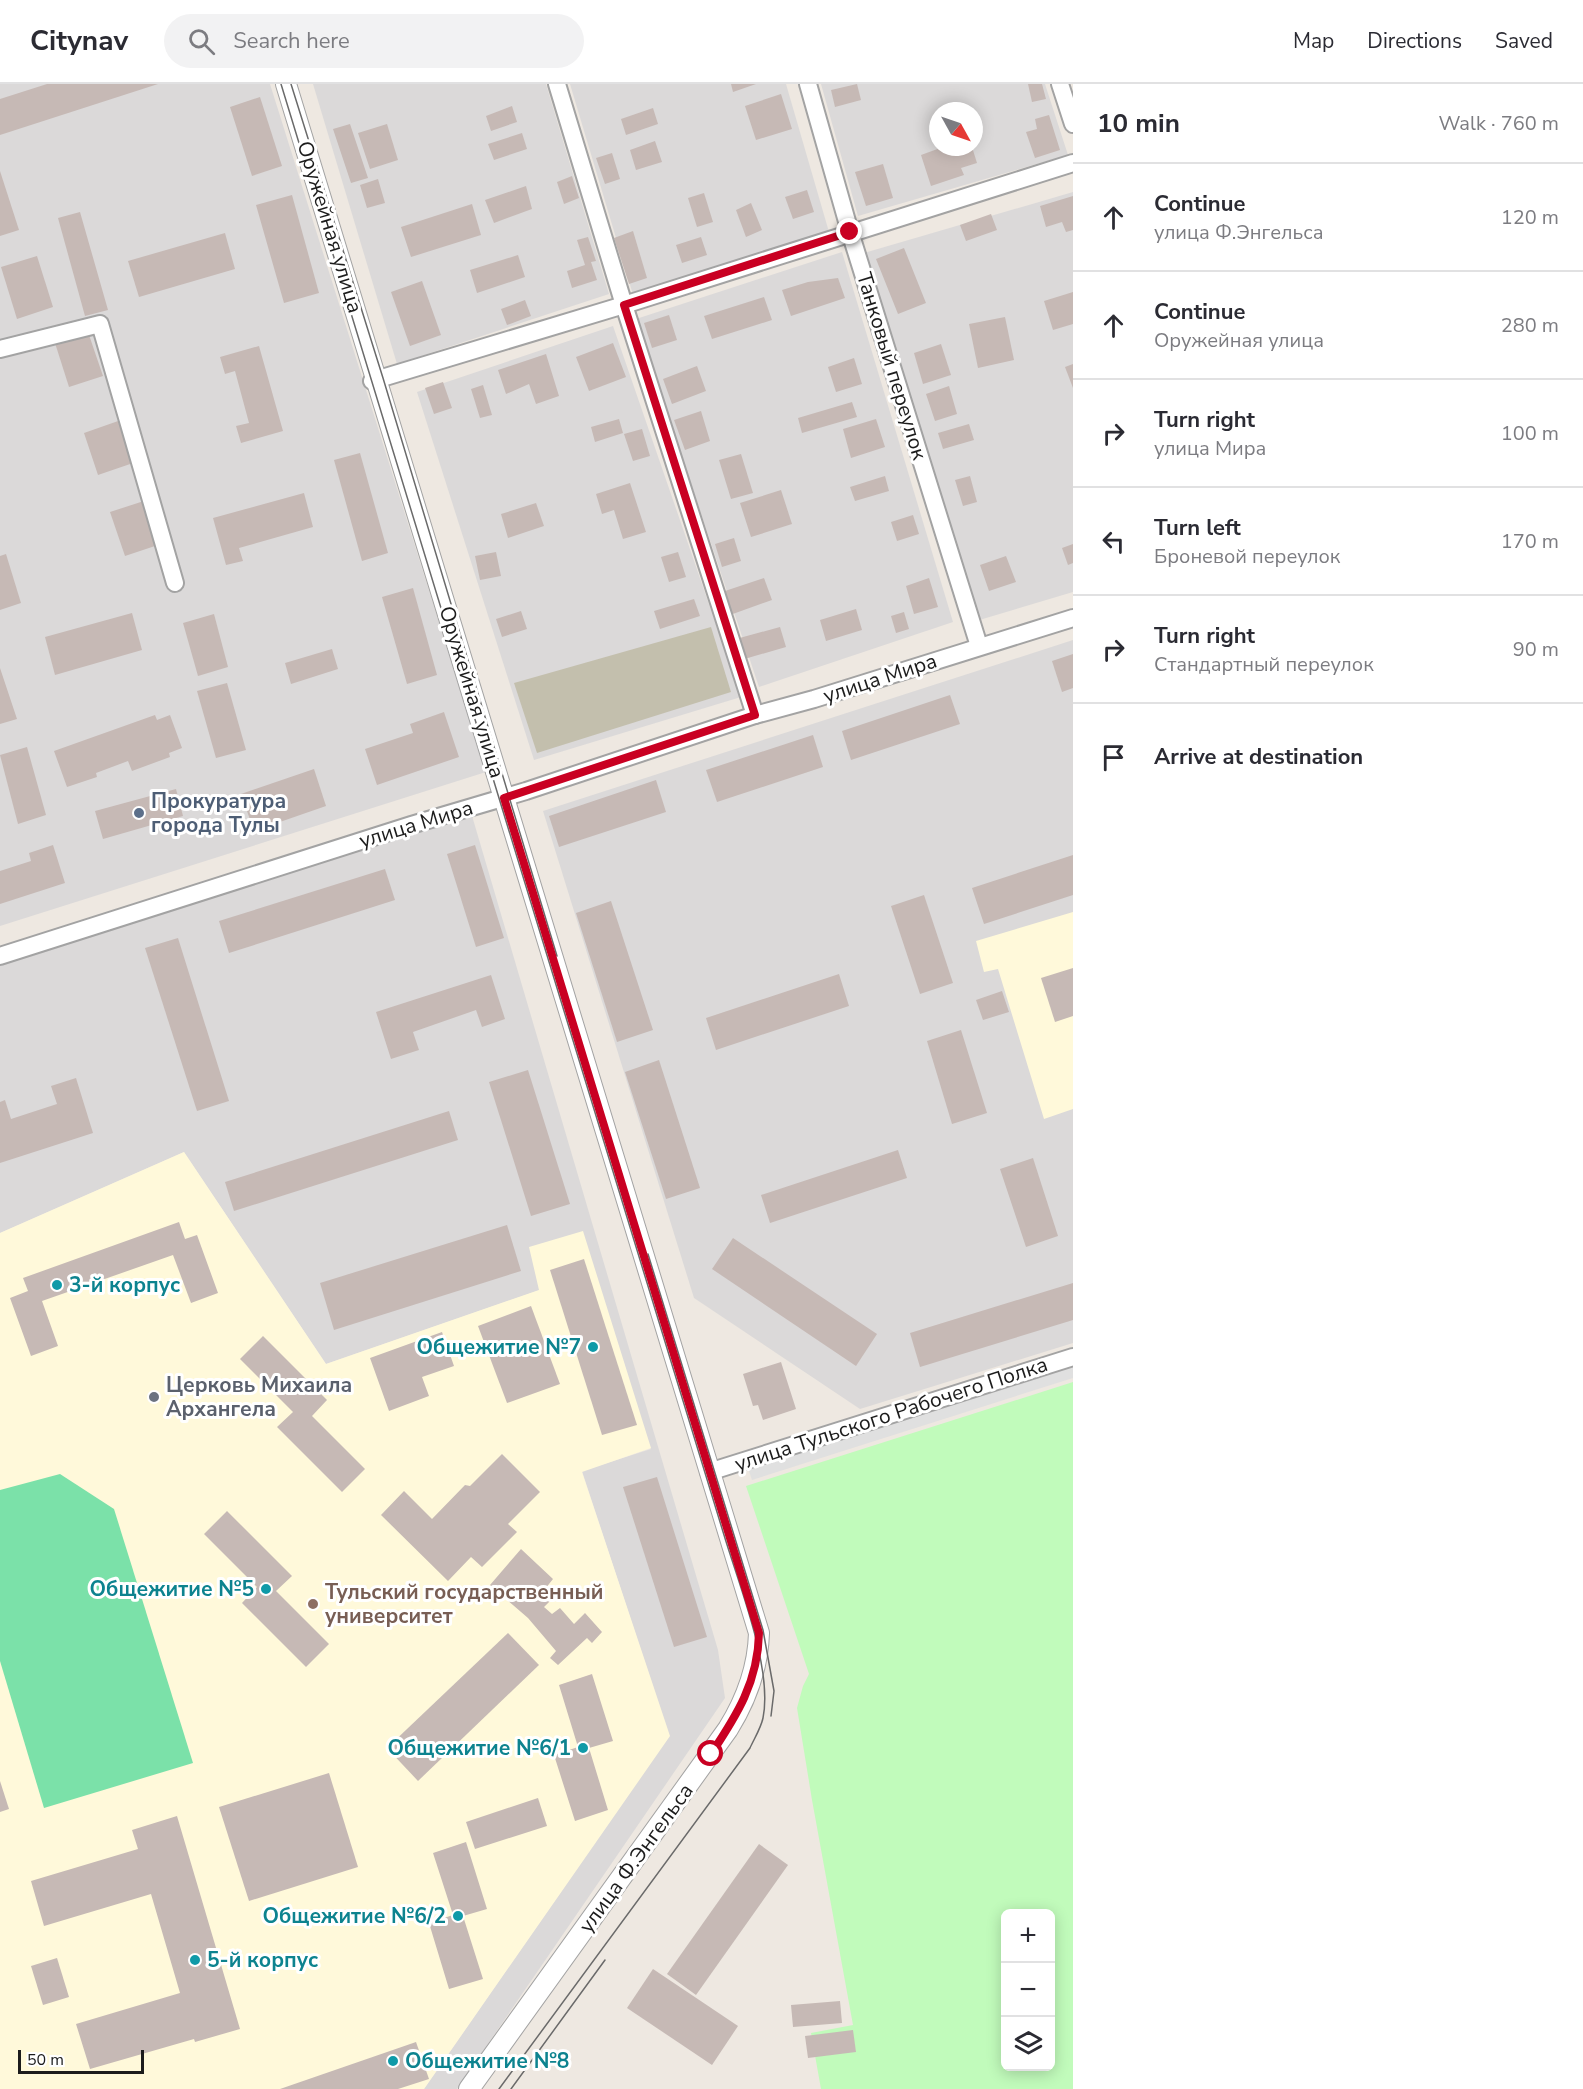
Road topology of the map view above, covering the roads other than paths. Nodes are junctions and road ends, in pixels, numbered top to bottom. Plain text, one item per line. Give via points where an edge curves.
1 (286, 84) edge
2 (556, 84) edge
3 (808, 84) edge
4 (1060, 84) edge
5 (1073, 124) edge
6 (1073, 163) edge
7 (850, 232) junction
8 (624, 305) junction
9 (0, 350) edge
10 (375, 380) junction
11 (175, 583) dead end
12 (1073, 618) edge
13 (979, 646) junction
14 (755, 715) junction
15 (504, 798) junction
16 (0, 956) edge
17 (1073, 1357) edge
18 (709, 1472) junction
19 (469, 2089) edge

1 - 10 street, Оружейная улица
2 - 8 street
3 - 7 street, Танковый переулок
4 - 5 street
6 - 7 street
7 - 8 street
7 - 13 street, Танковый переулок
8 - 10 street
8 - 14 street
9 - 11 street via 100,324
10 - 15 street, Оружейная улица
12 - 13 street, улица Мира
13 - 14 street, улица Мира
14 - 15 street, улица Мира
15 - 16 street, улица Мира
15 - 18 street, Оружейная улица
17 - 18 street, улица Тульского Рабочего Полка
18 - 19 street, улица Ф.Энгельса via 759,1633 758,1652 740,1709

